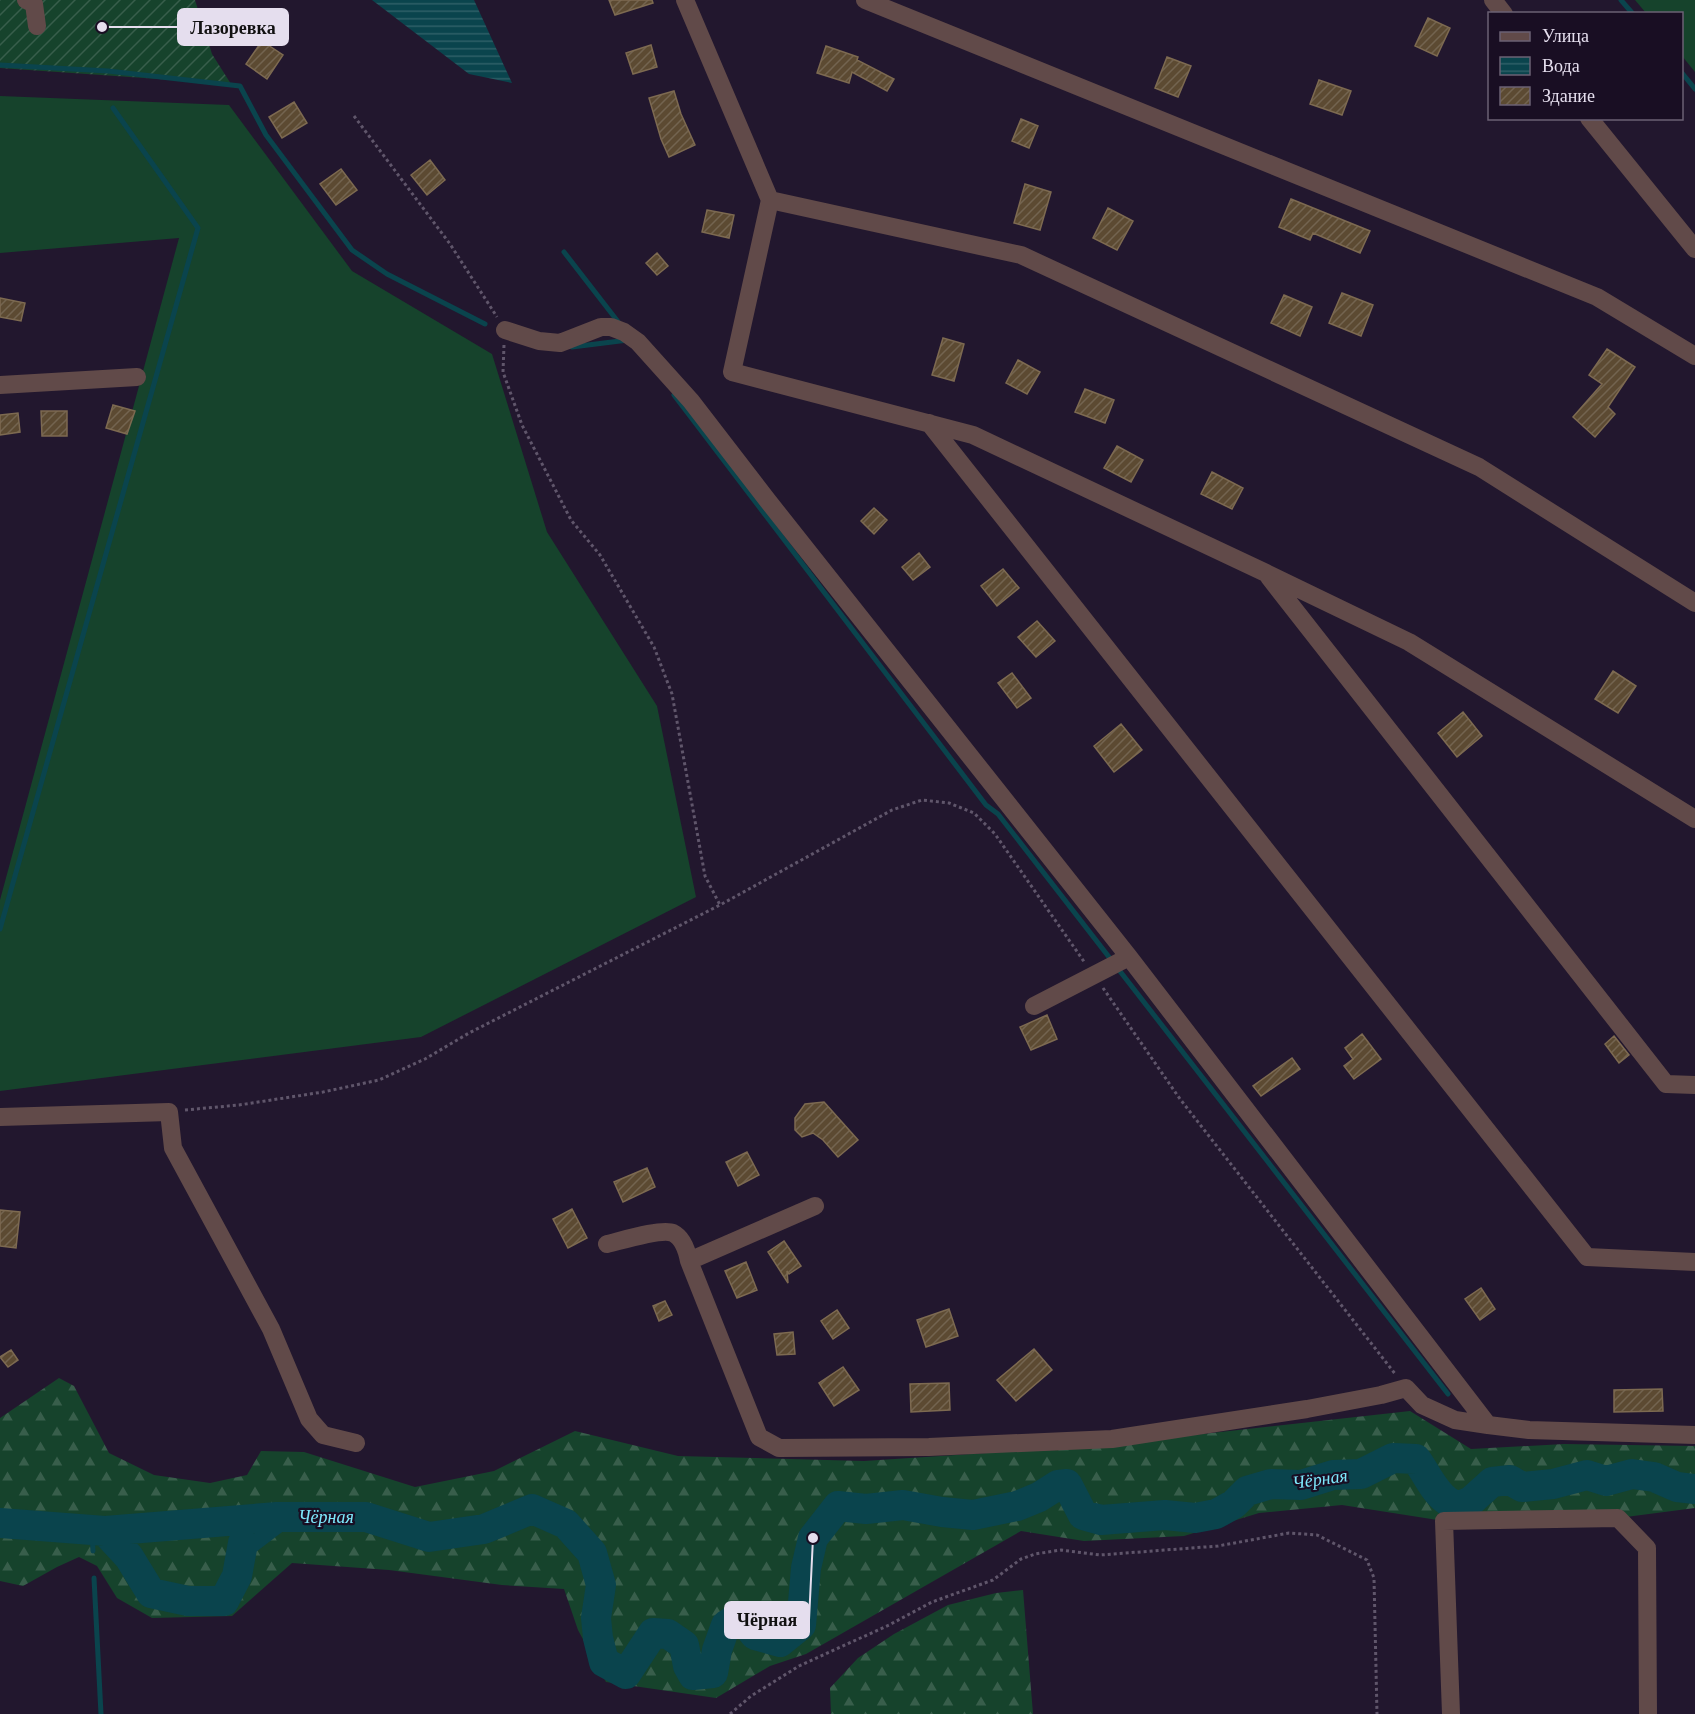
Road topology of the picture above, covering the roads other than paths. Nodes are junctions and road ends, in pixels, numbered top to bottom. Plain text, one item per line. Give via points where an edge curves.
1 (26, 0) edge
2 (685, 0) edge
3 (865, 0) edge
4 (1493, 0) edge
5 (1502, 12) edge
6 (37, 26) dead end
7 (1591, 120) edge
8 (770, 200) junction
9 (1695, 249) edge
10 (505, 330) road end
11 (1695, 356) edge
12 (137, 377) dead end
13 (0, 385) edge
14 (929, 423) junction
15 (1266, 573) junction
16 (1695, 603) edge
17 (1695, 819) edge
18 (1129, 957) junction
19 (1034, 1006) dead end
20 (1695, 1086) edge
21 (0, 1117) edge
22 (815, 1206) dead end
23 (607, 1244) dead end
24 (689, 1261) junction
25 (1695, 1262) edge
26 (1488, 1425) junction
27 (1695, 1435) edge
28 (356, 1443) dead end
29 (1451, 1714) edge
30 (1648, 1714) edge

1 - 6 street via 34,4
2 - 8 street
3 - 11 street via 1598,297
4 - 5 street
7 - 9 street
8 - 14 street via 732,372
8 - 16 street via 1021,255 1479,467
10 - 18 street via 560,343 611,327 638,342 691,401
12 - 13 street
14 - 15 street via 973,435
14 - 25 street via 1587,1257
15 - 17 street via 1409,642
15 - 20 street via 1666,1084
18 - 19 street
18 - 26 street
21 - 28 street via 169,1112 173,1148 271,1329 309,1419 323,1435
22 - 24 street
23 - 24 street via 662,1231 674,1233 685,1246
24 - 26 street via 759,1437 779,1448 929,1447 1112,1439 1307,1409 1406,1388 1422,1405 1455,1420
26 - 27 street via 1529,1430
29 - 30 street via 1444,1521 1618,1518 1647,1548

